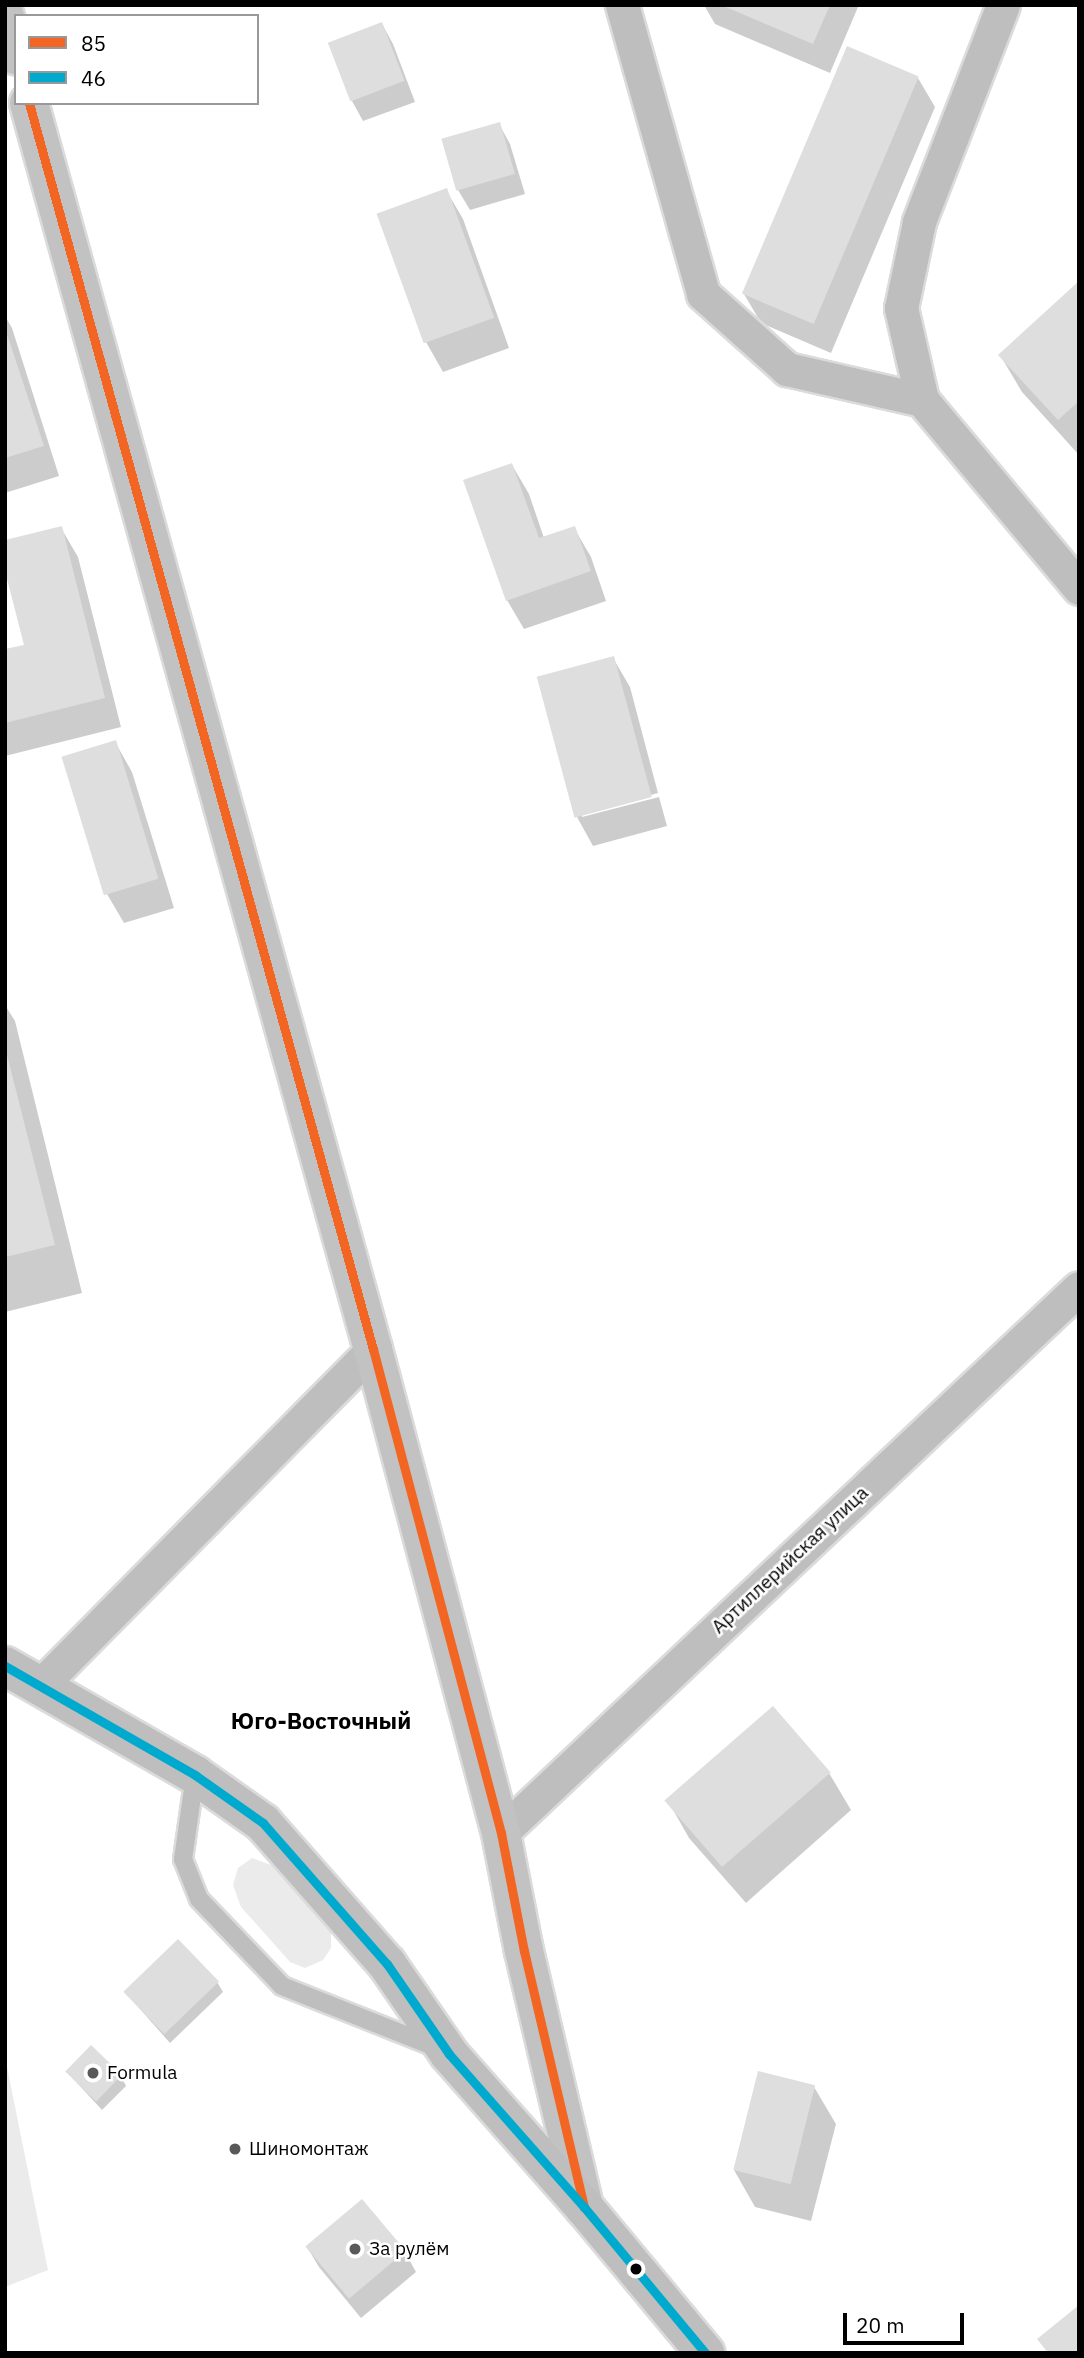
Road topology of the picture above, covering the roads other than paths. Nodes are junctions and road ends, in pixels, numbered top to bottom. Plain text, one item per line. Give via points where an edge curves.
1 (622, 5) edge
2 (1003, 5) edge
3 (5, 17) edge
4 (14, 48) edge
5 (30, 105) edge
6 (922, 400) junction
7 (1074, 573) edge
8 (1079, 1288) edge
9 (373, 1349) junction
10 (5, 1666) edge
11 (41, 1685) junction
12 (195, 1775) junction
13 (500, 1833) junction
14 (449, 2054) junction
15 (584, 2207) junction
16 (705, 2353) edge

1 - 6 street via 703,294 787,369
2 - 6 street via 919,222 901,308
3 - 4 main road
5 - 9 main road
6 - 7 street
8 - 13 street, Артиллерийская улица
9 - 11 street
9 - 13 main road
10 - 11 highway
11 - 12 highway
12 - 14 highway via 263,1823 387,1964
12 - 14 lane via 184,1859 199,1899 282,1986
13 - 15 main road
14 - 15 highway
15 - 16 highway

